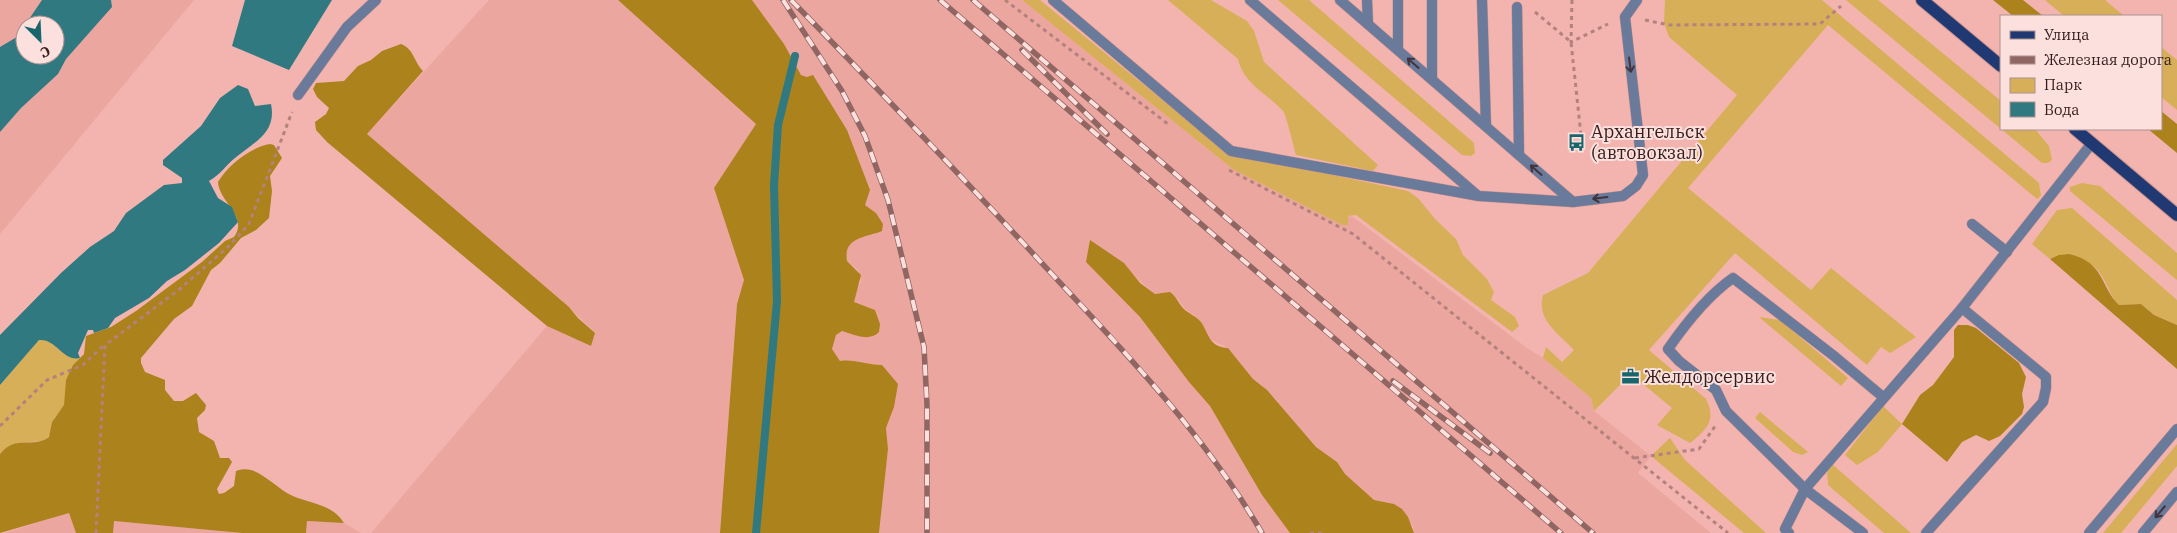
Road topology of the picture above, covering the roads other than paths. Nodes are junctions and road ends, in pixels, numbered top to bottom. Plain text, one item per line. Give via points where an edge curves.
1 (376, 0) edge
2 (1054, 0) edge
3 (1250, 0) edge
4 (1340, 0) edge
5 (1368, 0) edge
6 (1398, 0) edge
7 (1432, 0) edge
8 (1482, 0) edge
9 (1637, 0) edge
10 (1922, 0) edge
11 (1517, 7) dead end
12 (1368, 24) junction
13 (1398, 49) junction
14 (2000, 65) edge
15 (1432, 79) junction
16 (298, 94) road end
17 (1486, 126) junction
18 (2076, 130) edge
19 (2092, 143) junction
20 (1519, 155) junction
21 (1479, 196) junction
22 (1572, 202) junction
23 (2177, 215) edge
24 (1972, 224) dead end
25 (2007, 252) junction
26 (1962, 308) junction
27 (1883, 397) junction
28 (2177, 430) edge
29 (1805, 488) junction
30 (2177, 492) edge
31 (1789, 533) edge
32 (1863, 533) edge
33 (1926, 533) edge
34 (2089, 533) edge
35 (2143, 533) edge

1 - 16 lane via 348,28
2 - 21 lane via 1231,151
3 - 21 lane
4 - 12 lane
5 - 12 lane
6 - 13 lane
7 - 15 lane
8 - 17 lane
9 -> 22 lane via 1625,17 1643,175 1636,186 1623,196
10 - 14 main road
11 - 20 lane
12 - 13 lane
15 -> 13 lane
15 - 17 lane
17 - 20 lane
18 - 19 main road
19 - 23 main road
19 - 25 lane
22 -> 20 lane
21 - 22 lane
24 - 25 lane
25 - 26 lane
26 - 27 lane
26 - 33 lane via 2046,377 2046,388 2043,402
27 - 29 lane
27 - 29 lane via 1733,278 1719,288 1680,333 1668,349 1679,362 1716,390 1726,411
28 - 34 lane
29 - 31 lane via 1785,529
29 - 32 lane
30 -> 35 lane

